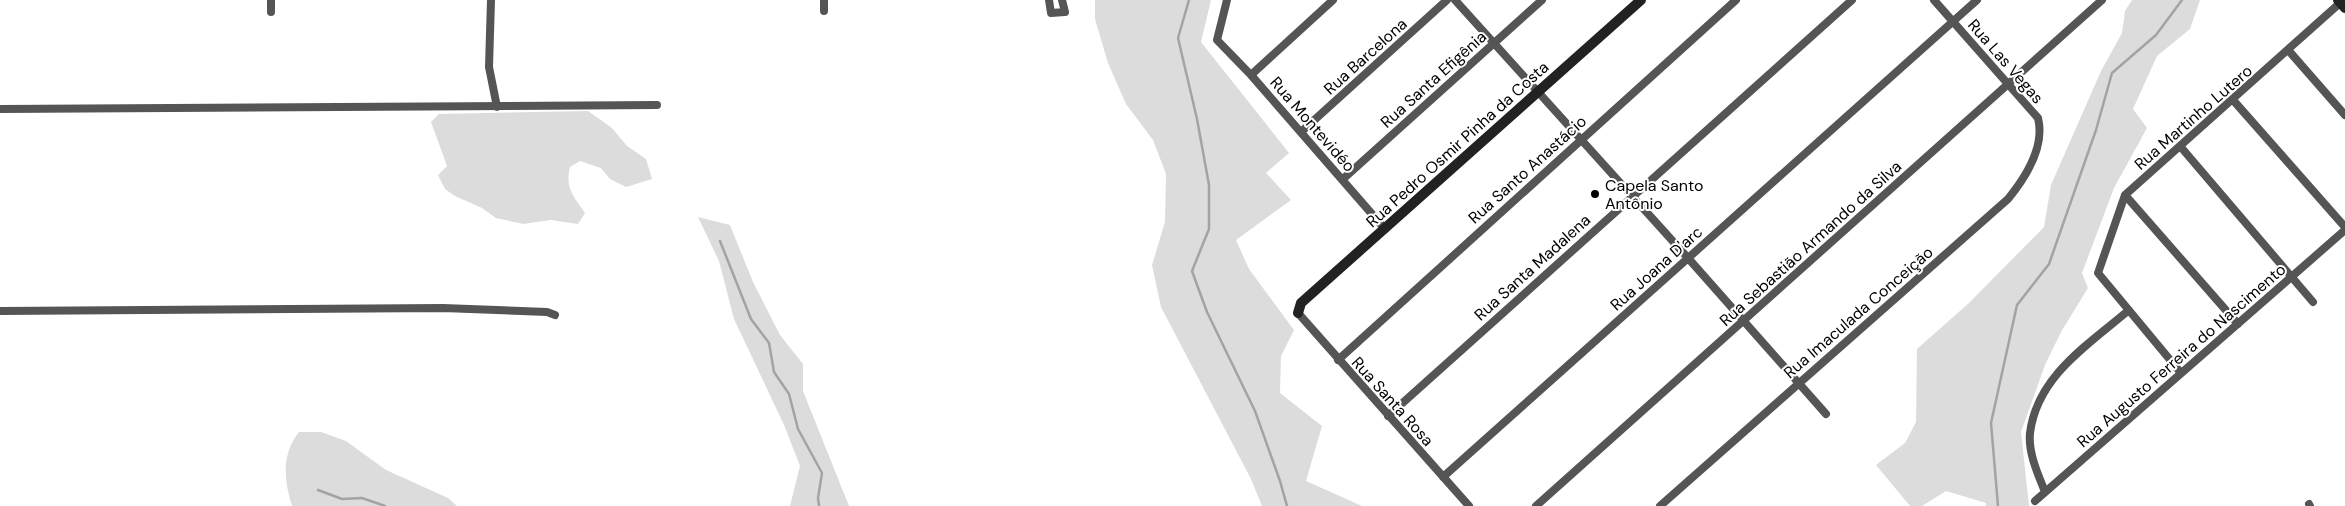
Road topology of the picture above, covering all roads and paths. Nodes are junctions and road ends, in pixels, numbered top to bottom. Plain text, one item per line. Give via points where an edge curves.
1 (271, 0) edge
2 (491, 0) edge
3 (824, 0) edge
4 (1049, 0) edge
5 (1062, 0) edge
6 (1227, 0) edge
7 (1333, 0) edge
8 (1447, 0) edge
9 (1455, 0) edge
10 (1542, 0) edge
11 (1641, 0) edge
12 (1736, 0) edge
13 (1852, 0) edge
14 (1934, 0) edge
15 (1977, 0) edge
16 (2102, 0) edge
17 (2341, 4) edge
18 (824, 11) dead end
19 (271, 12) dead end
20 (1953, 21) junction
21 (1494, 44) junction
22 (2290, 50) junction
23 (1251, 74) junction
24 (2008, 84) junction
25 (1537, 92) junction
26 (2233, 100) junction
27 (657, 105) dead end
28 (497, 107) junction
29 (0, 109) edge
30 (2345, 115) edge
31 (2038, 118) joint
32 (1301, 132) junction
33 (1580, 140) junction
34 (2180, 146) junction
35 (1343, 179) junction
36 (2125, 195) junction
37 (1632, 196) junction
38 (2345, 228) edge
39 (1385, 229) junction
40 (1688, 258) junction
41 (2292, 275) junction
42 (2313, 302) dead end
43 (2129, 310) junction
44 (0, 311) edge
45 (1298, 313) joint
46 (555, 315) dead end
47 (1744, 321) junction
48 (2238, 324) junction
49 (1338, 360) junction
50 (2181, 373) junction
51 (1798, 382) junction
52 (1826, 414) dead end
53 (1388, 416) junction
54 (1443, 477) junction
55 (2044, 492) junction
56 (2035, 501) dead end
57 (1469, 506) edge
58 (1536, 506) edge
59 (1660, 506) edge

1 - 19 street
2 - 28 street via 489,67
3 - 18 street
4 - 5 street via 1051,13 1064,12
6 - 23 street, Rua Montevidéo via 1217,40
7 - 23 street
8 - 32 street, Rua Barcelona
9 - 21 street
10 - 21 street, Rua Santa Efigênia
11 - 25 street, Rua Pedro Osmir Pinha da Costa
12 - 33 street, Rua Santo Anastácio
13 - 37 street, Rua Santa Madalena
14 - 20 street, Rua Las Vegas
15 - 20 street, Rua Joana D'arc
16 - 24 street, Rua Sebastião Armando da Silva
17 - 22 street, Rua Martinho Lutero
20 - 24 street, Rua Las Vegas
20 - 40 street, Rua Joana D'arc
21 - 25 street
21 - 35 street, Rua Santa Efigênia
22 - 26 street, Rua Martinho Lutero
22 - 30 street
23 - 32 street, Rua Montevidéo
24 - 31 street, Rua Las Vegas
24 - 47 street, Rua Sebastião Armando da Silva
25 - 33 street
25 - 39 street, Rua Pedro Osmir Pinha da Costa
26 - 34 street, Rua Martinho Lutero
26 - 38 street
27 - 28 street
28 - 29 street
31 - 51 street, Rua Imaculada Conceição via 2041,130 2039,143 2018,187 2008,199
32 - 35 street, Rua Montevidéo
33 - 37 street
33 - 49 street, Rua Santo Anastácio
34 - 36 street, Rua Martinho Lutero
34 - 41 street
35 - 39 street, Rua Montevidéo
36 - 43 street, Rua Martinho Lutero via 2098,273
36 - 48 street
37 - 40 street
37 - 53 street, Rua Santa Madalena
38 - 41 street, Rua Augusto Ferreira do Nascimento
39 - 45 street, Rua Pedro Osmir Pinha da Costa via 1301,303
40 - 47 street
40 - 54 street, Rua Joana D'arc
41 - 42 street
41 - 48 street, Rua Augusto Ferreira do Nascimento
43 - 50 street
43 - 55 street via 2060,369 2047,387 2030,434 2033,458
44 - 46 street via 444,308
45 - 49 street, Rua Santa Rosa
47 - 51 street
47 - 58 street, Rua Sebastião Armando da Silva
48 - 50 street, Rua Augusto Ferreira do Nascimento
49 - 53 street, Rua Santa Rosa
50 - 55 street, Rua Augusto Ferreira do Nascimento
51 - 52 street
51 - 59 street, Rua Imaculada Conceição
53 - 54 street, Rua Santa Rosa
54 - 57 street, Rua Santa Rosa
55 - 56 street, Rua Augusto Ferreira do Nascimento

